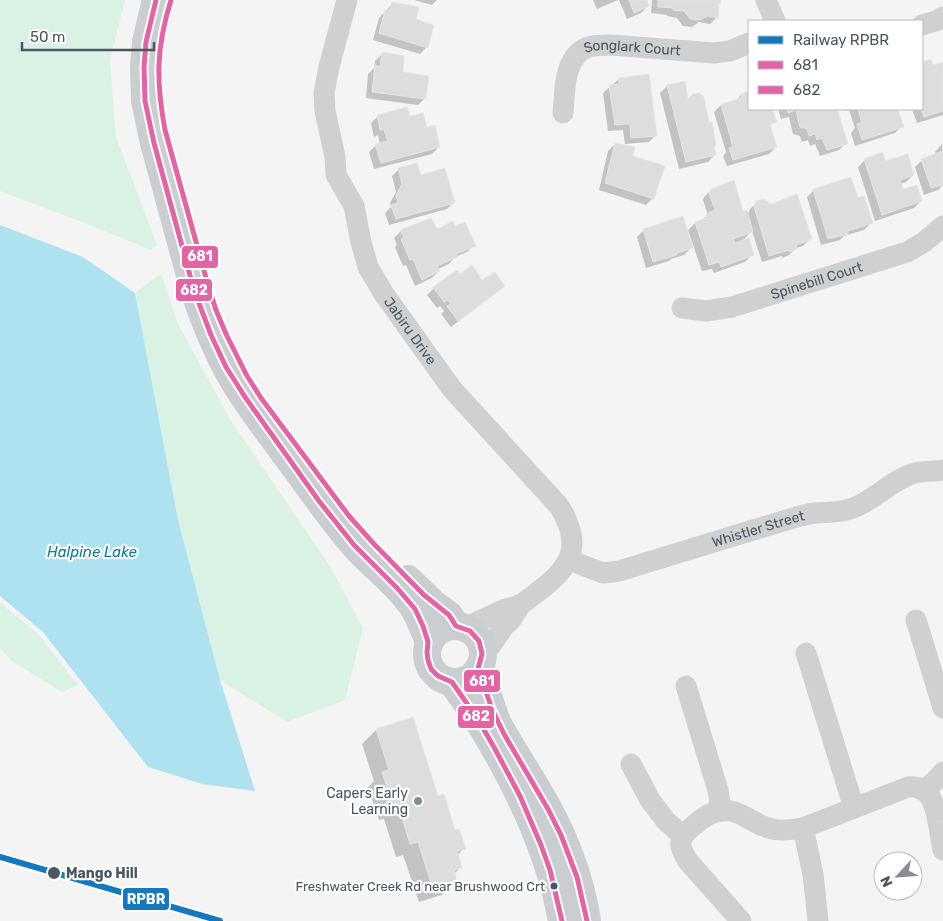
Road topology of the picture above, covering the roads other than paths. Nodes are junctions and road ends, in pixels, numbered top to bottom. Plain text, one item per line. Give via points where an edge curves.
1 (156, 0) edge
2 (171, 0) edge
3 (347, 0) edge
4 (766, 0) edge
5 (943, 17) edge
6 (775, 20) edge
7 (923, 25) edge
8 (748, 43) edge
9 (563, 113) dead end
10 (943, 226) edge
11 (682, 308) dead end
12 (943, 470) edge
13 (569, 560) junction
14 (521, 604) junction
15 (916, 620) dead end
16 (460, 627) junction
17 (429, 642) junction
18 (806, 653) dead end
19 (480, 661) junction
20 (452, 682) junction
21 (686, 686) dead end
22 (943, 708) edge
23 (631, 764) dead end
24 (943, 772) edge
25 (924, 790) junction
26 (854, 808) junction
27 (721, 811) junction
28 (803, 828) junction
29 (683, 836) junction
30 (943, 850) edge
31 (562, 921) edge
32 (587, 921) edge
33 (741, 921) edge
34 (818, 921) edge

1 - 17 main road via 146,42 145,101 187,264 212,337 231,377 263,424 354,546 412,606
2 - 16 main road via 158,55 161,111 208,285 226,334 261,398 348,516 424,595
3 - 13 street, Jabiru Drive via 324,93 325,111 336,175 354,206 368,267 452,389 559,506 573,537
4 - 6 street
5 - 7 street
8 - 9 street, Songlark Court via 714,53 611,45 587,48 571,63
10 - 11 street, Spinebill Court via 907,252 732,307 706,311
12 - 13 street, Whistler Street via 910,474 854,508 793,518 619,572 603,573
13 - 14 street, Jabiru Drive via 552,582
14 - 16 street, Jabiru Drive
14 - 19 street, Jabiru Drive
15 - 22 street
16 - 17 main road via 440,630
16 - 19 main road via 477,638 481,645
17 - 20 main road via 426,655 431,670
18 - 26 street
19 - 20 main road via 474,675
19 - 32 main road via 497,722 561,835 579,885
20 - 31 main road via 520,797 546,859
21 - 27 street via 718,790
23 - 29 street via 650,800
24 - 25 street
25 - 26 street via 908,787
25 - 30 street via 935,805
26 - 28 street
27 - 28 street via 743,815 771,830
27 - 29 street via 709,815
28 - 34 street via 813,874
29 - 33 street via 680,842 687,860

